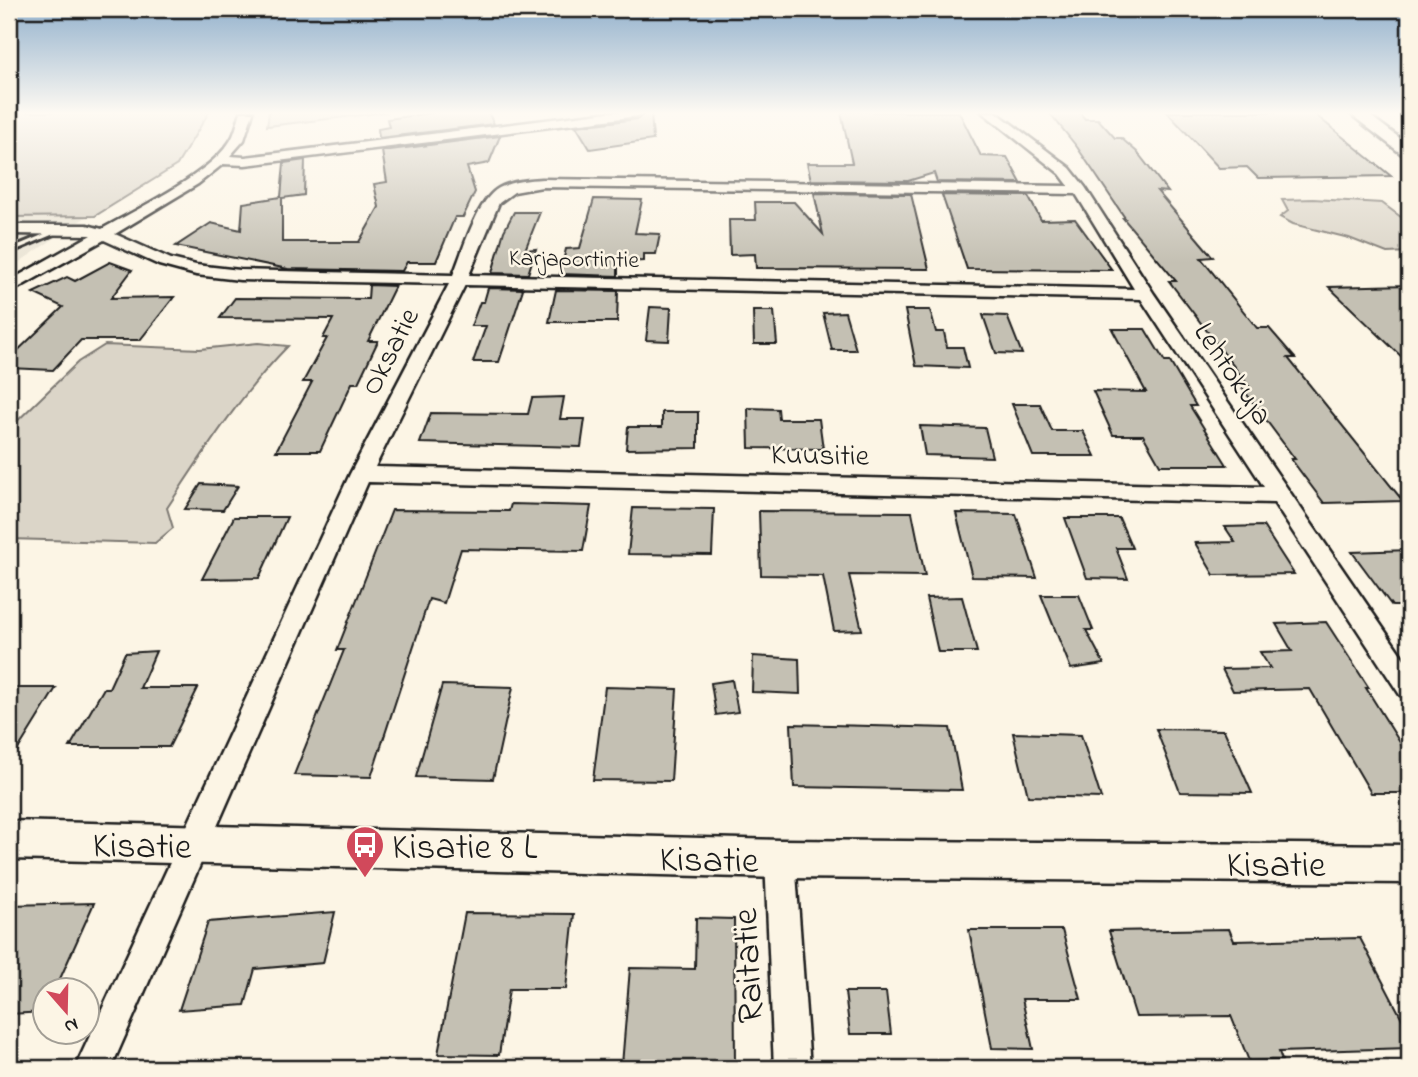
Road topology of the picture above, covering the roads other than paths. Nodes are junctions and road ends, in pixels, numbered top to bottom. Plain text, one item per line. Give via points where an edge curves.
1 (217, 162) edge
2 (1054, 162) edge
3 (1080, 190) junction
4 (9, 229) edge
5 (60, 230) junction
6 (103, 234) junction
7 (9, 251) edge
8 (459, 280) junction
9 (9, 288) edge
10 (1146, 294) junction
11 (361, 474) junction
12 (1279, 495) junction
13 (1409, 687) edge
14 (9, 841) edge
15 (193, 845) junction
16 (780, 859) junction
17 (1409, 864) edge
18 (93, 1068) edge
19 (792, 1068) edge

1 - 6 street via 155,206
2 - 3 street, Lehtokuja
3 - 8 street, Oksatie via 512,186 492,201
3 - 10 street, Lehtokuja
4 - 5 street, Karjaportintie
5 - 6 street, Karjaportintie
5 - 7 lane
6 - 8 street, Karjaportintie via 196,270
6 - 9 street
8 - 10 street, Karjaportintie
8 - 11 street, Oksatie
10 - 12 street, Lehtokuja
11 - 12 street, Kuusitie
11 - 15 street, Oksatie
12 - 13 street, Lehtokuja
14 - 15 street, Kisatie
15 - 16 street, Kisatie
15 - 18 street, Oksatie
16 - 17 street, Kisatie
16 - 19 street, Raitatie

